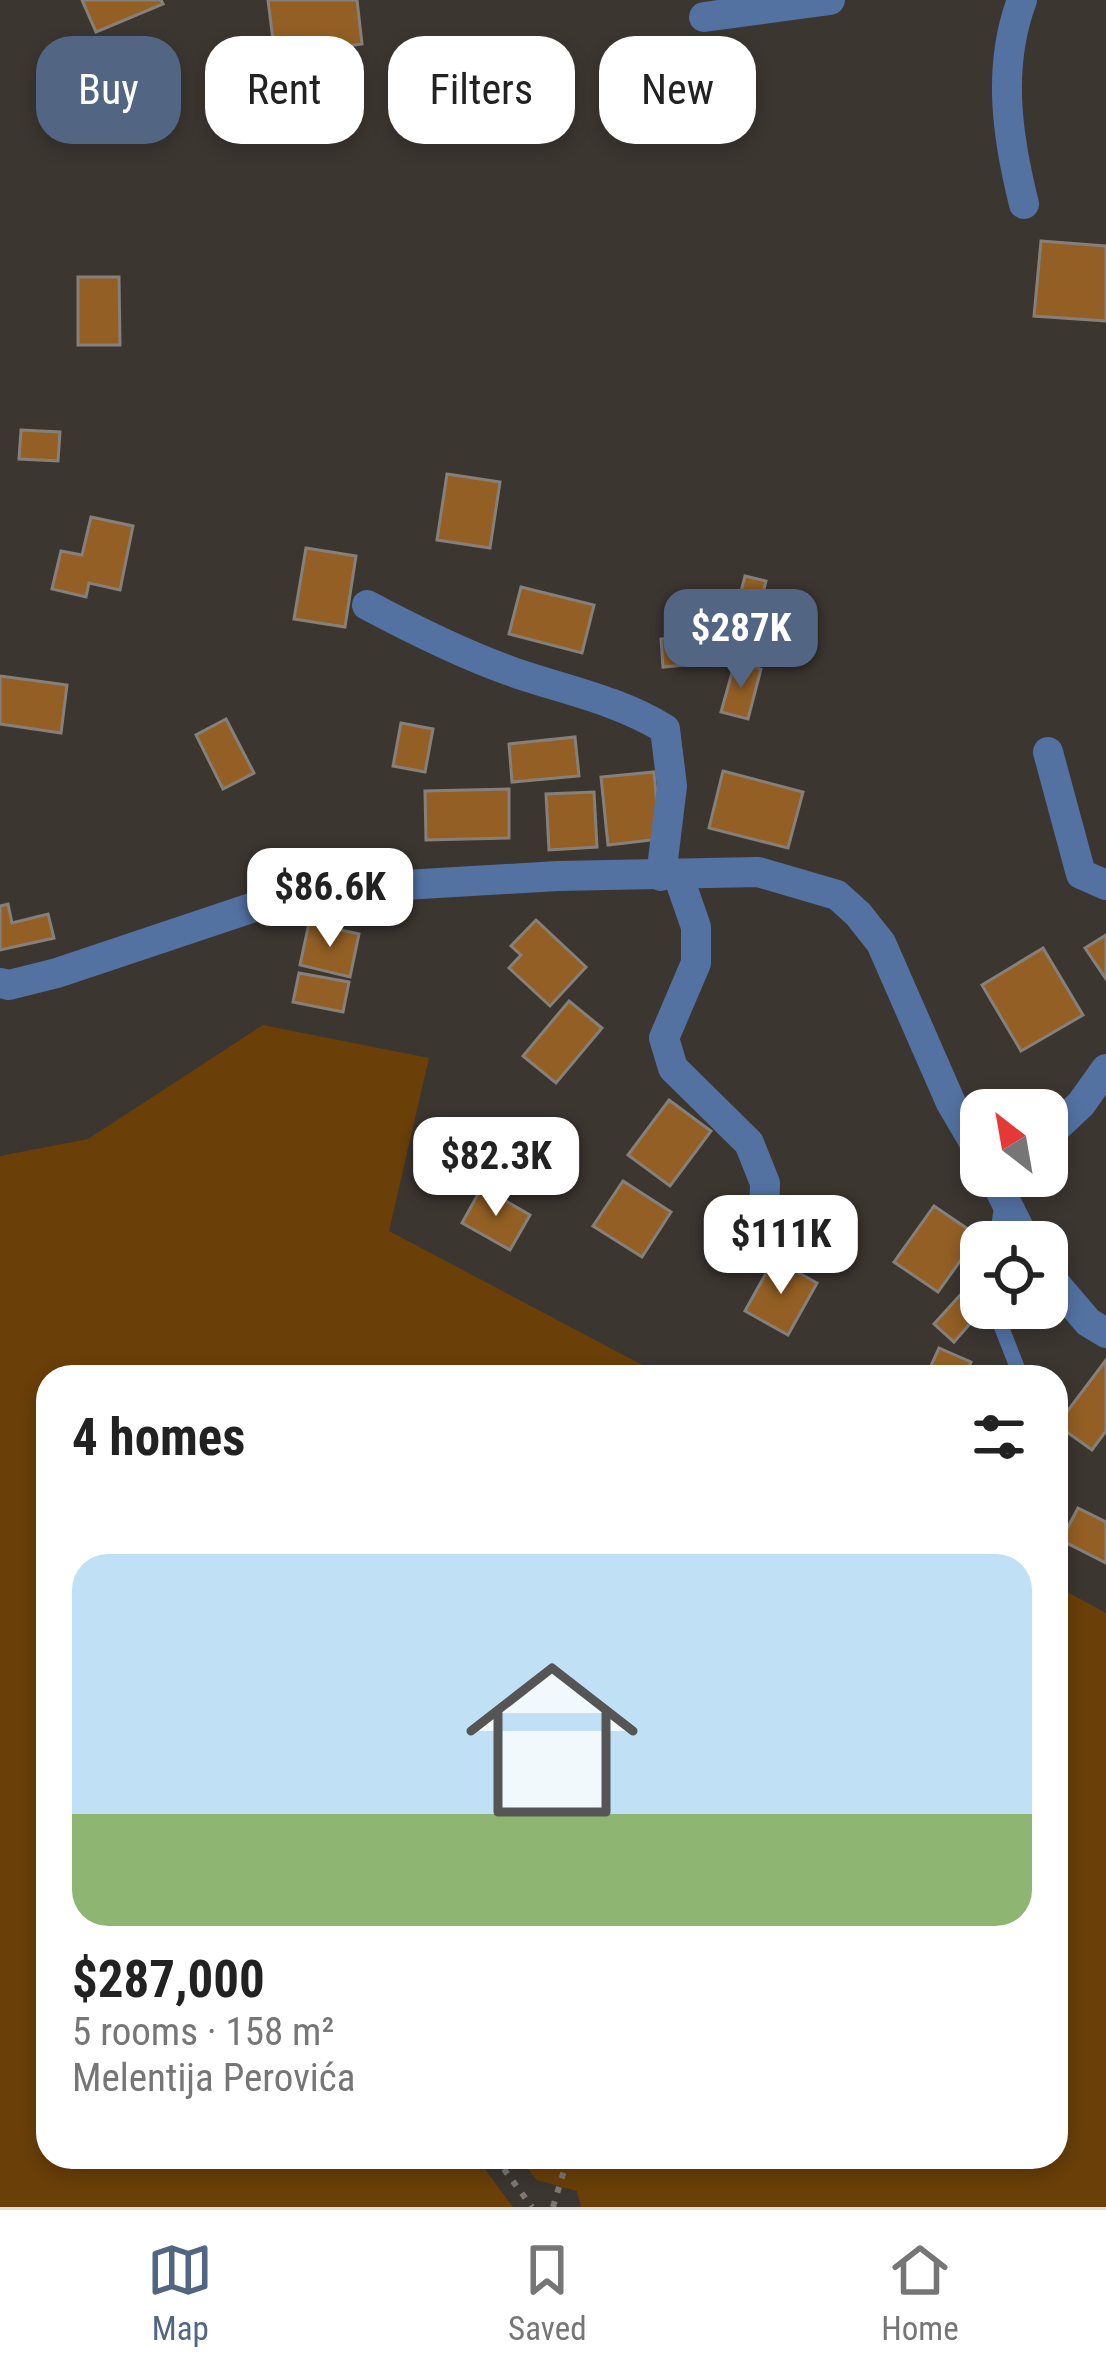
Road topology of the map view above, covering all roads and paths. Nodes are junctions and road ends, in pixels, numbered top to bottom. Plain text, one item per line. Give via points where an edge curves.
1 (830, 0) edge
2 (1022, 0) edge
3 (704, 17) dead end
4 (1024, 204) dead end
5 (367, 605) dead end
6 (1048, 752) dead end
7 (670, 876) junction
8 (1106, 884) edge
9 (0, 983) edge
10 (1106, 1069) edge
11 (960, 1116) edge
12 (1068, 1116) edge
13 (764, 1220) dead end
14 (1068, 1299) edge
15 (1002, 1329) edge
16 (1106, 1333) edge
17 (1016, 1365) edge
18 (504, 2169) edge
19 (565, 2169) edge
20 (532, 2207) edge
21 (554, 2207) edge

1 - 3 street
2 - 4 street via 1008,39 1009,145
5 - 7 street via 437,643 630,707 665,729
6 - 8 street via 1081,874
7 - 9 street via 371,887 260,905 57,974
7 - 11 street via 758,872 837,895 881,944
7 - 13 street via 696,927 696,964 664,1038 673,1069 749,1143 765,1183
10 - 12 street
14 - 16 street
15 - 17 lane
18 - 20 path
19 - 21 path

